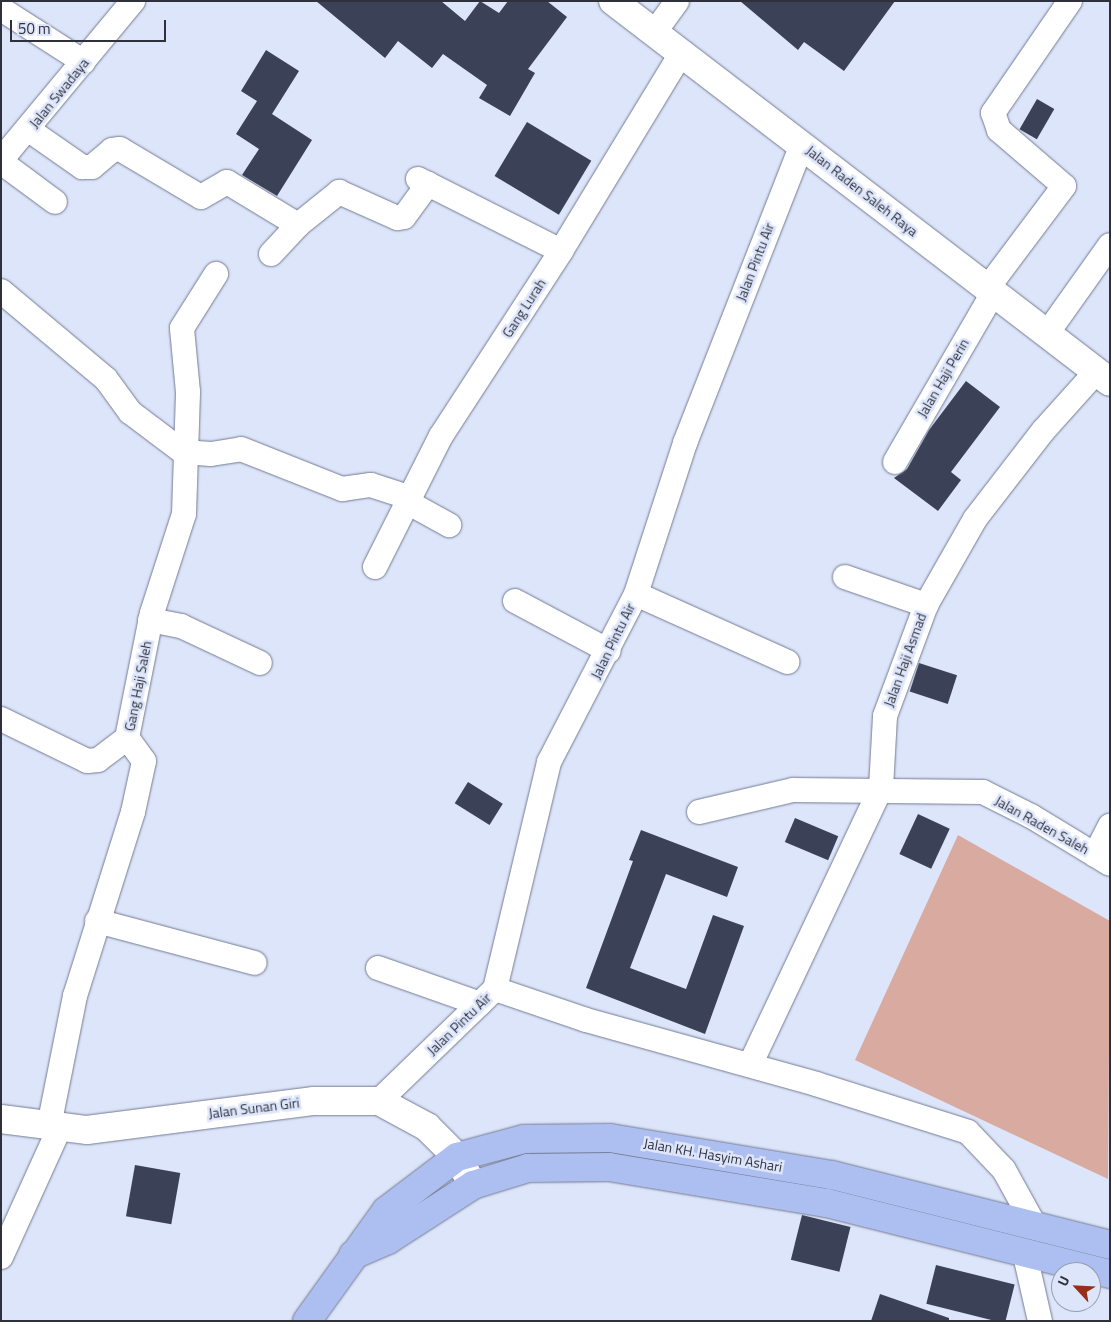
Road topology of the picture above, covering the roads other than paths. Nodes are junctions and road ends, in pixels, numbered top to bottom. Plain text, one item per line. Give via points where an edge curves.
1 (133, 1) edge
2 (613, 1) edge
3 (678, 1) edge
4 (1070, 1) edge
5 (1, 9) edge
6 (654, 33) junction
7 (681, 54) junction
8 (84, 62) junction
9 (29, 130) junction
10 (802, 144) junction
11 (1, 161) edge
12 (55, 202) dead end
13 (298, 225) junction
14 (1110, 245) edge
15 (561, 251) junction
16 (271, 254) dead end
17 (216, 274) dead end
18 (989, 292) junction
19 (4, 298) edge
20 (1046, 335) junction
21 (1103, 377) edge
22 (183, 452) junction
23 (895, 462) dead end
24 (410, 500) junction
25 (449, 525) dead end
26 (375, 567) dead end
27 (845, 576) dead end
28 (636, 594) junction
29 (515, 601) dead end
30 (926, 605) junction
31 (150, 620) junction
32 (609, 651) junction
33 (787, 662) dead end
34 (260, 663) dead end
35 (1, 719) edge
36 (127, 738) junction
37 (881, 788) junction
38 (699, 812) dead end
39 (1110, 826) edge
40 (1102, 859) edge
41 (97, 921) junction
42 (255, 963) dead end
43 (378, 968) dead end
44 (487, 996) junction
45 (750, 1065) junction
46 (379, 1102) junction
47 (1, 1119) edge
48 (55, 1127) junction
49 (457, 1157) junction
50 (832, 1175) junction
51 (473, 1185) junction
52 (827, 1202) junction
53 (1036, 1228) junction
54 (1110, 1245) edge
55 (1025, 1255) junction
56 (350, 1257) junction
57 (1, 1258) edge
58 (1110, 1274) edge
59 (307, 1321) edge
60 (1040, 1321) edge

1 - 8 street, Jalan Swadaya
2 - 6 main road, Jalan Raden Saleh Raya
3 - 6 street
4 - 18 street, Jalan Haji Perin via 993,113 999,130 1063,182
5 - 8 street
6 - 7 main road, Jalan Raden Saleh Raya
7 - 10 main road, Jalan Raden Saleh Raya
7 - 15 street, Gang Lurah
8 - 9 street, Jalan Swadaya
9 - 11 street, Jalan Swadaya
9 - 13 street via 82,167 92,168 112,150 120,149 200,197 227,182
10 - 18 main road, Jalan Raden Saleh Raya
10 - 28 street, Jalan Pintu Air via 685,443
11 - 12 street
13 - 15 street via 339,192 397,218 404,217 423,182
13 - 16 street
14 - 20 street
15 - 24 street, Gang Lurah via 441,436
17 - 22 street, Gang Haji Saleh via 182,328 188,392
18 - 20 main road, Jalan Raden Saleh Raya
18 - 23 street, Jalan Haji Perin
19 - 22 street via 106,379 130,412
20 - 21 main road, Jalan Raden Saleh Raya
21 - 30 street, Jalan Haji Asmad via 1043,431 975,519
22 - 24 street via 211,454 241,449 342,489 370,485
22 - 31 street, Gang Haji Saleh via 184,514
24 - 25 street
24 - 26 street, Gang Lurah
27 - 30 street
28 - 32 street, Jalan Pintu Air
28 - 33 street
29 - 32 street
30 - 37 street, Jalan Haji Asmad via 885,716
31 - 34 street via 181,626
31 - 36 street, Gang Haji Saleh
32 - 44 street, Jalan Pintu Air via 549,762
35 - 36 street via 87,761 98,760
36 - 41 street, Gang Haji Saleh via 144,762 132,812
37 - 38 street, Jalan Raden Saleh via 793,790
37 - 40 street, Jalan Raden Saleh via 983,792 1031,816
37 - 45 street, Jalan Haji Asmad
39 - 40 street
41 - 42 street
41 - 48 street, Gang Haji Saleh via 75,996
43 - 44 street
44 - 45 street
44 - 46 street, Jalan Pintu Air
45 - 53 street via 968,1132 1004,1170
46 - 48 main road, Jalan Sunan Giri via 314,1101 87,1130
46 - 49 main road, Jalan Sunan Giri via 427,1127
47 - 48 main road, Jalan Sunan Giri
48 - 57 street, Gang Haji Saleh
49 - 50 main road, Jalan KH. Hasyim Ashari via 524,1139 610,1138
49 - 51 main road, Jalan Sunan Giri
49 - 56 main road, Jalan KH. Hasyim Ashari via 386,1211
50 - 52 main road
50 - 53 main road, Jalan KH. Hasyim Ashari
51 - 52 main road, Jalan KH. Hasyim Ashari via 528,1168 609,1167
51 - 56 main road, Jalan KH. Hasyim Ashari via 388,1240
52 - 55 main road, Jalan KH. Hasyim Ashari
53 - 54 main road, Jalan KH. Hasyim Ashari
55 - 58 main road, Jalan KH. Hasyim Ashari
55 - 60 street
56 - 59 main road, Jalan KH. Hasyim Ashari

